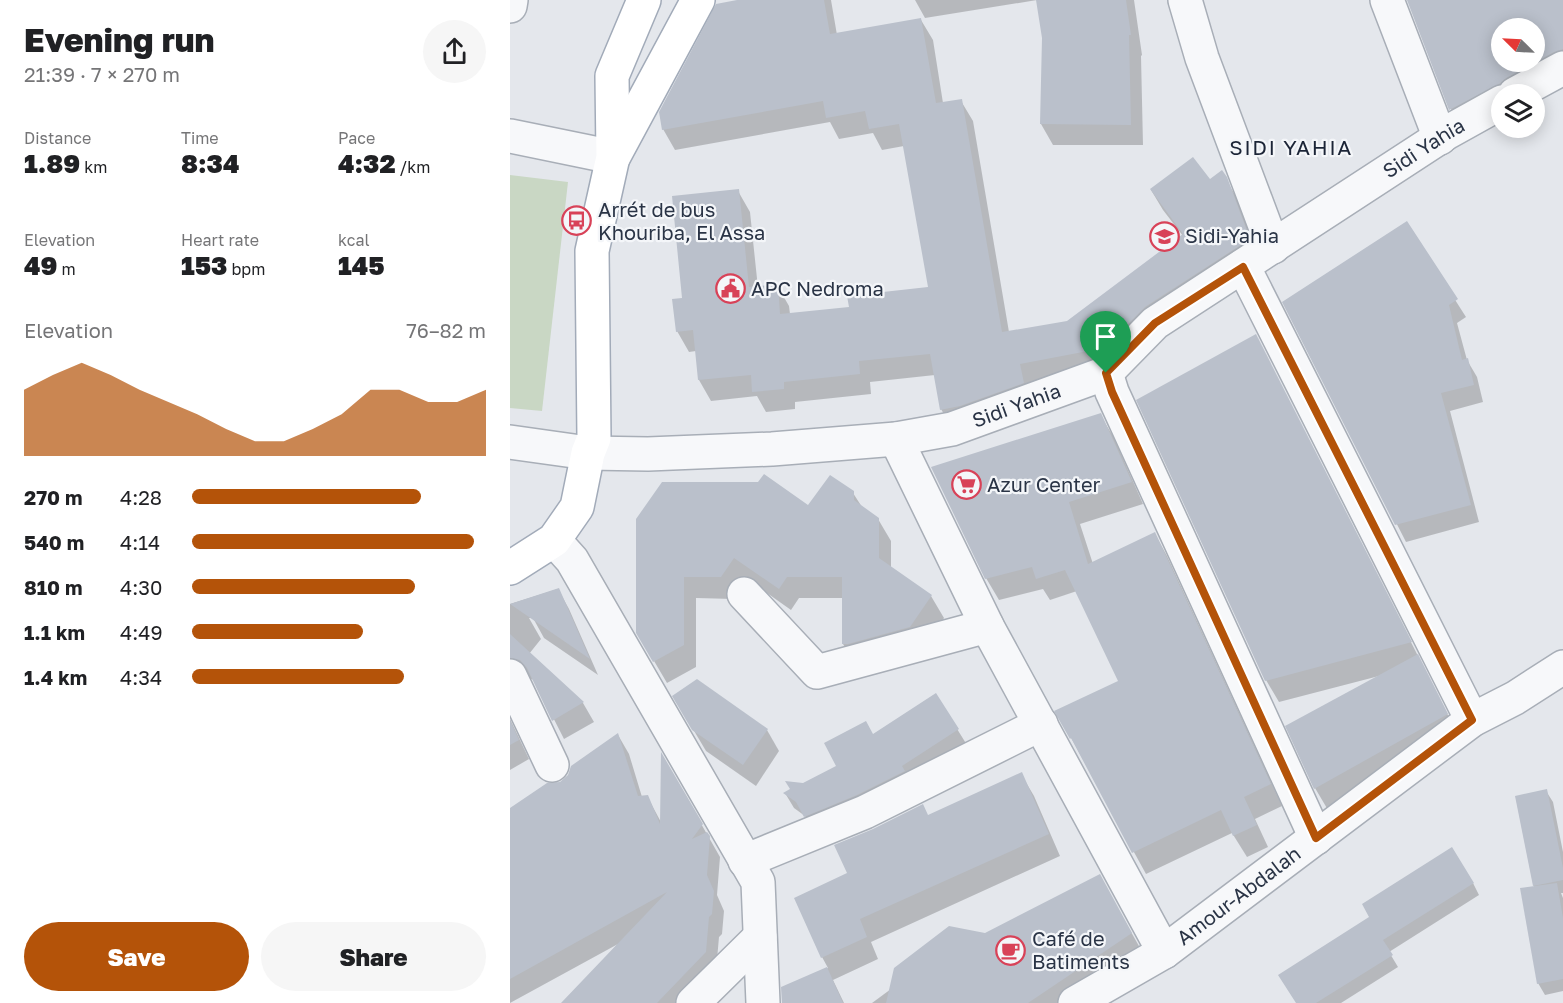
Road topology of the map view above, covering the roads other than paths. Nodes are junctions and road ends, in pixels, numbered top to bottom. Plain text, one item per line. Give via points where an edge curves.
1 (511, 0) edge
2 (644, 0) edge
3 (698, 0) edge
4 (1185, 0) edge
5 (1387, 0) edge
6 (510, 6) edge
7 (1563, 68) edge
8 (1533, 84) edge
9 (1491, 108) edge
10 (510, 136) edge
11 (1440, 138) junction
12 (613, 157) junction
13 (1273, 247) junction
14 (1243, 267) junction
15 (1106, 373) junction
16 (896, 439) junction
17 (510, 442) edge
18 (588, 453) junction
19 (554, 540) junction
20 (510, 568) edge
21 (744, 594) dead end
22 (987, 626) junction
23 (1563, 667) edge
24 (510, 676) edge
25 (1472, 720) junction
26 (1041, 724) junction
27 (552, 765) dead end
28 (1316, 838) junction
29 (745, 861) junction
30 (760, 937) junction
31 (1164, 952) junction
32 (693, 1003) edge
33 (763, 1003) edge
34 (1075, 1003) edge

1 - 6 street
2 - 12 main road via 612,76
3 - 12 main road
4 - 13 street via 1202,58
5 - 11 street
7 - 8 street
9 - 11 street, Sidi Yahia
10 - 12 street
11 - 13 street, Sidi Yahia
12 - 18 main road via 592,251 594,438
13 - 14 street, Sidi Yahia
14 - 15 street, Sidi Yahia via 1155,323
14 - 25 street
15 - 16 street, Sidi Yahia via 952,429
15 - 28 street
16 - 18 street, Sidi Yahia via 772,449
16 - 22 street
17 - 18 street, Sidi Yahia
18 - 19 main road via 577,507
19 - 20 main road
19 - 29 street via 572,560
21 - 22 street via 817,672
22 - 26 street
23 - 25 street, Amour-Abdalah
24 - 27 street
25 - 28 street, Amour-Abdalah
26 - 29 street via 865,812
26 - 31 street
28 - 31 street, Amour-Abdalah
29 - 30 street via 758,882
30 - 32 street
30 - 33 street
31 - 34 street, Amour-Abdalah

